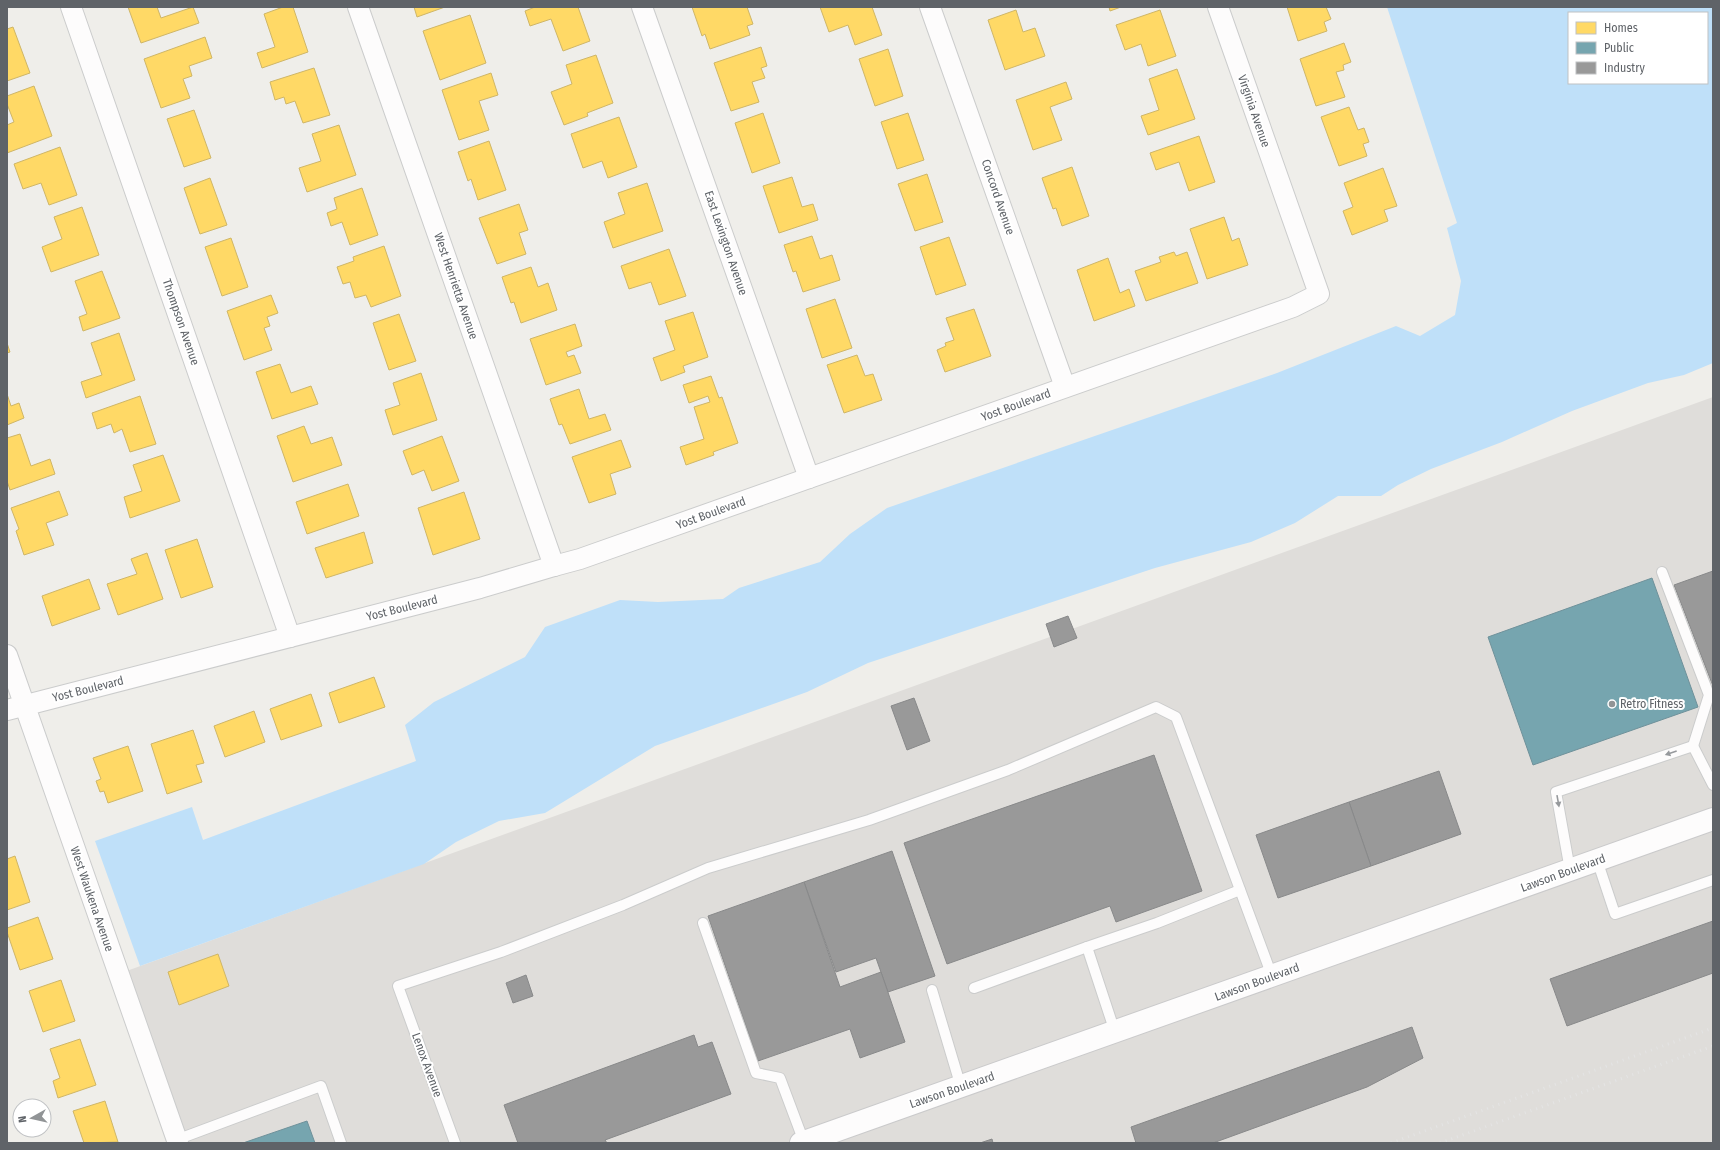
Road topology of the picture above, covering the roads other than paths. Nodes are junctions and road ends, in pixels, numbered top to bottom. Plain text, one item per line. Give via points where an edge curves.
1 (71, 7) edge
2 (358, 7) edge
3 (642, 7) edge
4 (930, 7) edge
5 (1218, 7) edge
6 (1291, 214) joint
7 (1065, 387) junction
8 (809, 478) junction
9 (554, 566) junction
10 (1662, 572) dead end
11 (290, 637) junction
12 (7, 655) edge
13 (16, 708) edge
14 (1693, 746) junction
15 (1713, 785) edge
16 (1713, 819) edge
17 (1597, 860) junction
18 (1570, 870) junction
19 (1713, 880) edge
20 (1240, 890) junction
21 (703, 922) dead end
22 (1087, 947) junction
23 (1272, 976) junction
24 (974, 988) dead end
25 (932, 990) dead end
26 (1115, 1032) junction
27 (962, 1087) junction
28 (177, 1141) edge
29 (803, 1142) edge
30 (341, 1143) edge
31 (455, 1143) edge

1 - 11 street, Thompson Avenue
2 - 9 street, West Henrietta Avenue
3 - 8 street, East Lexington Avenue
4 - 7 street, Concord Avenue
5 - 6 street, Virginia Avenue
6 - 7 street, Yost Boulevard via 1320,294 1293,307
7 - 8 street, Yost Boulevard
8 - 9 street, Yost Boulevard
9 - 11 street, Yost Boulevard via 480,588
10 - 14 lane via 1709,695
11 - 13 street, Yost Boulevard
12 - 13 street, West Waukena Avenue
13 - 28 street, West Waukena Avenue
14 - 15 lane
14 -> 18 lane via 1556,792
16 - 17 main road, Lawson Boulevard
17 - 18 main road, Lawson Boulevard
17 - 19 lane via 1615,914
18 - 23 main road, Lawson Boulevard
20 - 22 lane
20 - 23 lane
20 - 31 lane, Lenox Avenue via 1176,716 1156,707 1008,770 869,820 708,868 624,905 502,952 398,986
21 - 29 lane via 756,1073 780,1078
22 - 24 lane
22 - 26 lane
23 - 26 main road, Lawson Boulevard
25 - 27 lane
26 - 27 main road, Lawson Boulevard
27 - 29 main road, Lawson Boulevard
28 - 30 lane via 321,1086

